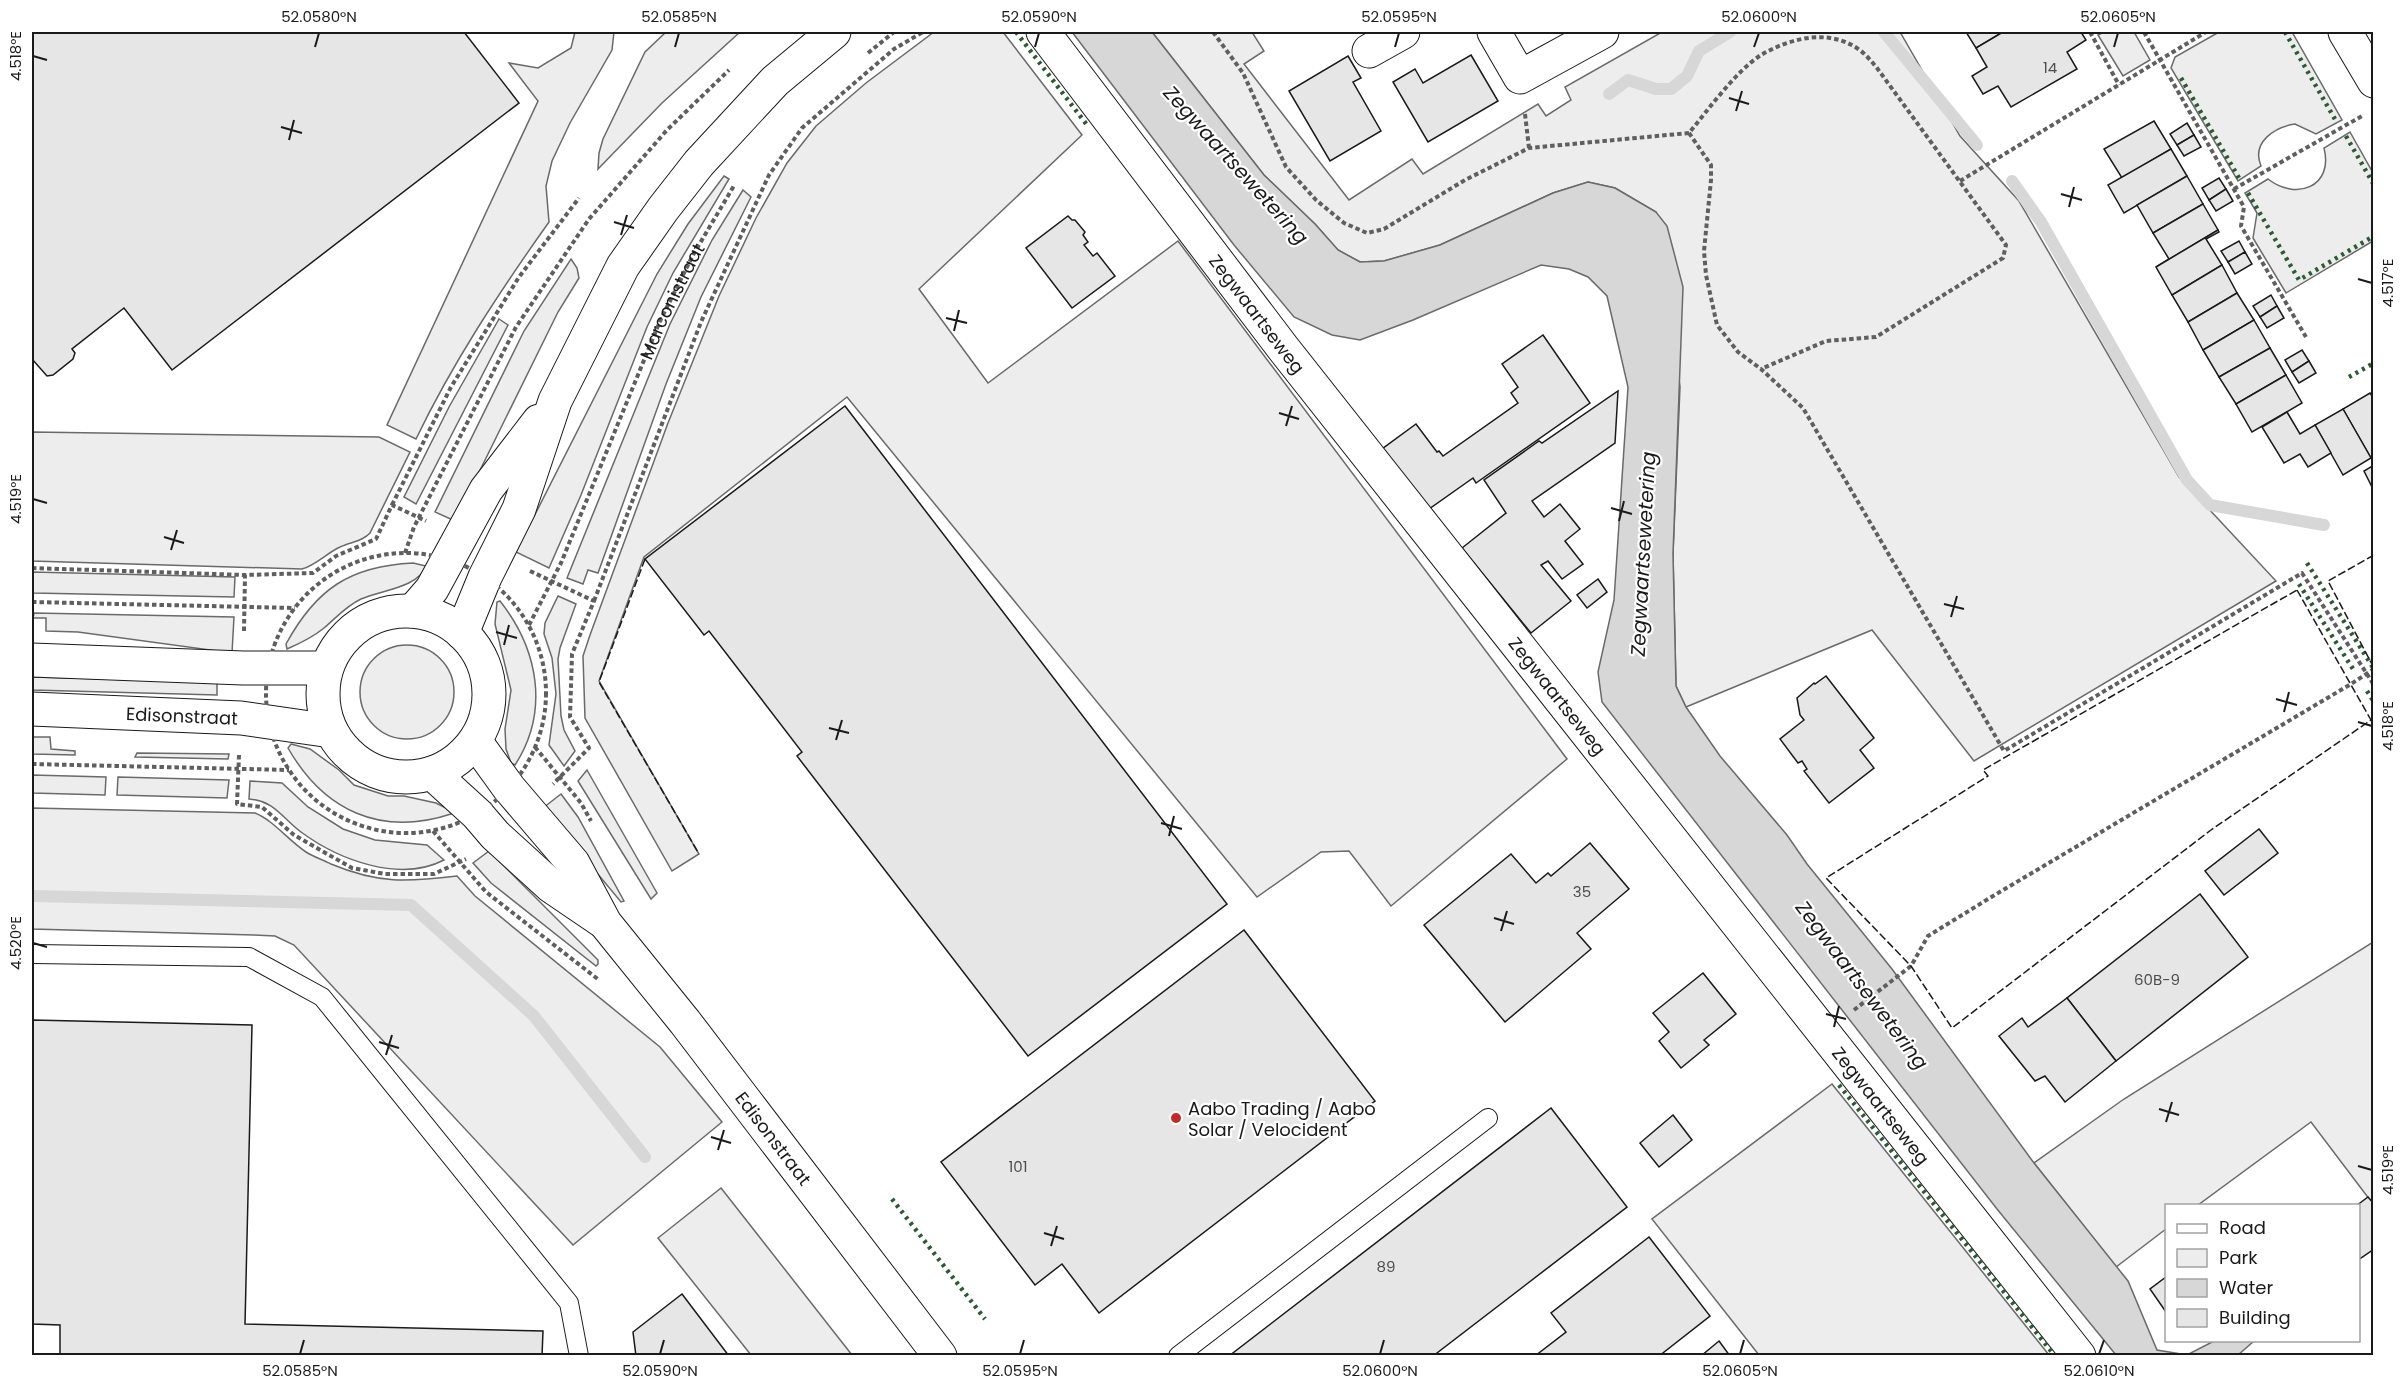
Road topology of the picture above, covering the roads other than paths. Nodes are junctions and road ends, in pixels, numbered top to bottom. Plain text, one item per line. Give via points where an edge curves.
1 (834, 32) edge
2 (1043, 32) edge
3 (1403, 32) edge
4 (1494, 32) edge
5 (1602, 32) edge
6 (2345, 32) edge
7 (1369, 51) dead end
8 (2373, 81) edge
9 (555, 401) junction
10 (413, 611) junction
11 (462, 633) junction
12 (32, 660) edge
13 (327, 668) junction
14 (32, 709) edge
15 (331, 731) junction
16 (475, 741) junction
17 (432, 773) junction
18 (605, 923) junction
19 (32, 954) edge
20 (1488, 1118) dead end
21 (579, 1356) edge
22 (940, 1356) edge
23 (1178, 1356) edge
24 (2079, 1356) edge

1 - 9 street via 775,81 699,163 663,209 623,266
2 - 24 street, Zegwaartseweg via 1290,357
3 - 7 street
4 - 5 street via 1520,77
6 - 8 street
9 - 10 street via 486,490 432,589
9 - 11 street via 519,509
10 - 11 street via 439,618
10 - 13 street via 381,614 353,629 333,653
11 - 16 street via 482,660 487,676 487,710
12 - 13 street
13 - 15 street via 324,710
14 - 15 street, Edisonstraat via 241,718
15 - 17 street via 342,748 373,771 392,777
16 - 17 street via 463,755
16 - 18 street, Edisonstraat via 573,863
17 - 18 street, Edisonstraat via 551,886
18 - 22 street, Edisonstraat
19 - 21 lane via 249,957 322,997 569,1303
20 - 23 lane

